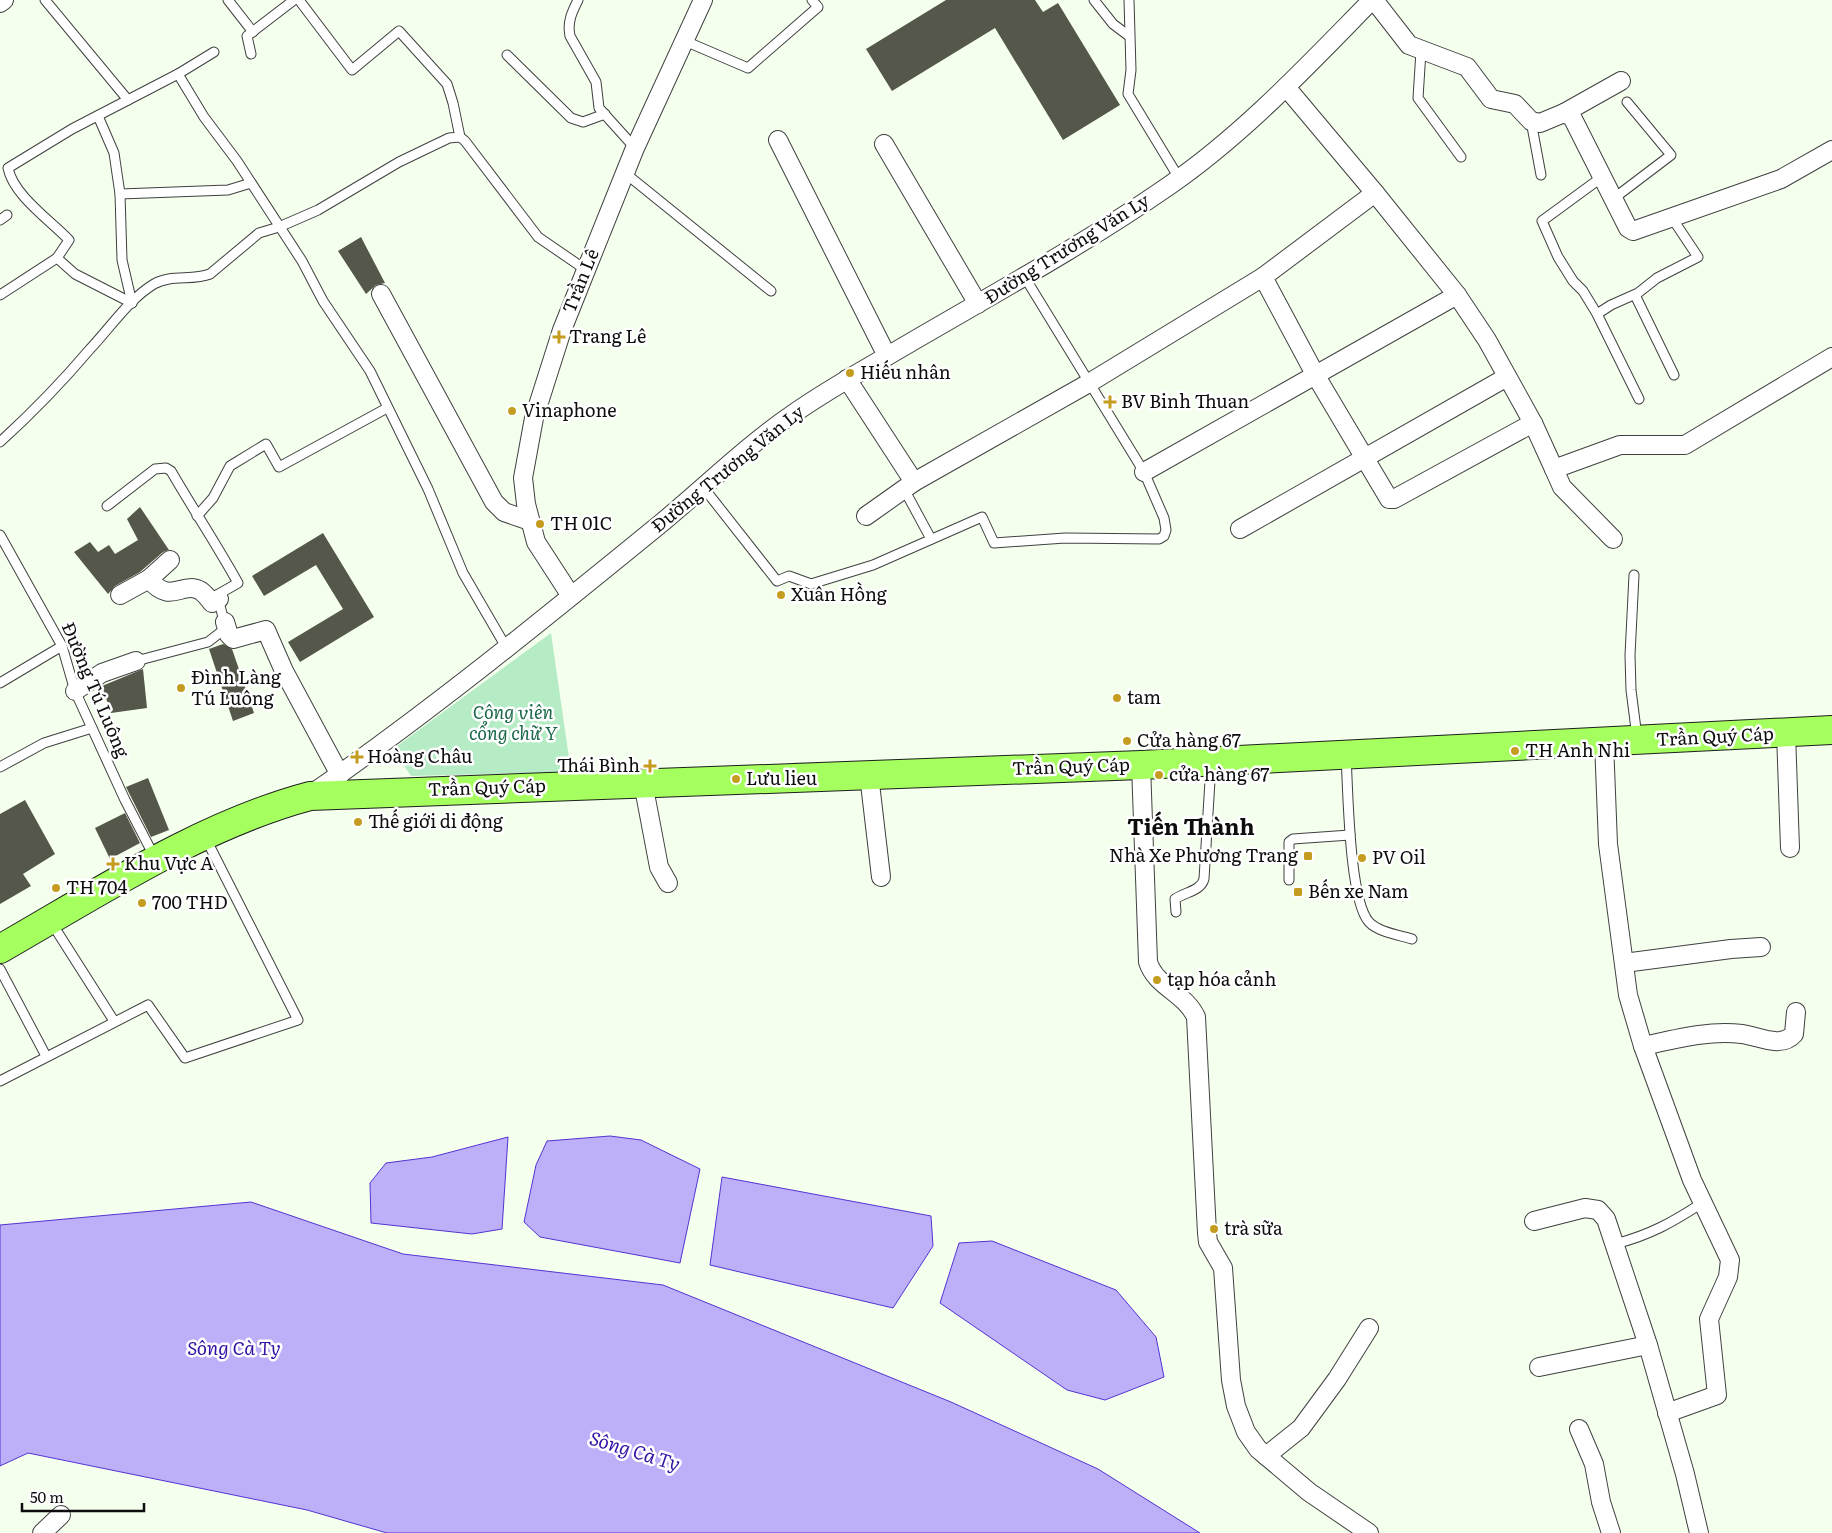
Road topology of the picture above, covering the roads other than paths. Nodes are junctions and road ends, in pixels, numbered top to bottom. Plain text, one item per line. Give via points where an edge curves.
1 (4, 0) edge
2 (45, 0) edge
3 (228, 0) edge
4 (294, 0) edge
5 (298, 0) edge
6 (578, 0) edge
7 (702, 0) edge
8 (812, 0) edge
9 (1094, 0) edge
10 (1129, 0) edge
11 (1373, 0) edge
12 (0, 3) edge
13 (253, 32) junction
14 (1129, 36) junction
15 (685, 40) junction
16 (1421, 51) junction
17 (214, 52) dead end
18 (251, 54) dead end
19 (508, 55) dead end
20 (178, 74) junction
21 (1621, 81) dead end
22 (1286, 87) junction
23 (128, 100) junction
24 (1627, 102) dead end
25 (1564, 113) junction
26 (605, 114) junction
27 (98, 116) junction
28 (1531, 121) junction
29 (460, 138) junction
30 (778, 140) dead end
31 (884, 144) dead end
32 (635, 148) junction
33 (1832, 150) edge
34 (1461, 157) dead end
35 (625, 173) junction
36 (1541, 175) dead end
37 (1602, 177) junction
38 (1179, 178) junction
39 (251, 183) junction
40 (1375, 193) junction
41 (120, 194) junction
42 (1613, 199) junction
43 (1672, 218) junction
44 (279, 227) junction
45 (56, 258) junction
46 (586, 270) junction
47 (1024, 276) junction
48 (1263, 277) junction
49 (771, 291) dead end
50 (382, 294) dead end
51 (0, 295) edge
52 (1457, 295) junction
53 (1635, 295) junction
54 (132, 303) junction
55 (978, 304) junction
56 (1598, 314) junction
57 (887, 356) junction
58 (1832, 357) edge
59 (1674, 375) dead end
60 (1316, 376) junction
61 (1507, 377) junction
62 (847, 379) junction
63 (1089, 383) junction
64 (1639, 399) dead end
65 (388, 408) junction
66 (1533, 422) junction
67 (0, 442) edge
68 (1364, 457) junction
69 (1554, 469) junction
70 (1144, 472) junction
71 (909, 485) junction
72 (704, 487) junction
73 (107, 506) dead end
74 (197, 516) junction
75 (866, 516) dead end
76 (530, 522) junction
77 (1240, 529) dead end
78 (0, 535) edge
79 (932, 539) junction
80 (1612, 539) dead end
81 (170, 560) dead end
82 (1634, 575) dead end
83 (149, 579) junction
84 (120, 595) dead end
85 (571, 596) junction
86 (218, 599) junction
87 (225, 622) junction
88 (62, 646) junction
89 (506, 647) junction
90 (136, 661) joint
91 (0, 683) edge
92 (76, 691) junction
93 (92, 728) junction
94 (1832, 730) edge
95 (1786, 734) junction
96 (1637, 740) junction
97 (1604, 742) junction
98 (1346, 755) junction
99 (1211, 761) junction
100 (1141, 765) junction
101 (0, 767) edge
102 (340, 775) junction
103 (869, 775) junction
104 (643, 783) junction
105 (310, 796) junction
106 (1350, 835) junction
107 (204, 836) junction
108 (1790, 848) dead end
109 (156, 860) junction
110 (881, 878) dead end
111 (1289, 880) dead end
112 (668, 883) dead end
113 (1176, 912) dead end
114 (50, 920) junction
115 (1412, 939) dead end
116 (1761, 947) dead end
117 (0, 949) edge
118 (1624, 964) junction
119 (0, 969) edge
120 (1796, 1012) dead end
121 (114, 1021) junction
122 (1643, 1046) junction
123 (46, 1056) junction
124 (0, 1081) edge
125 (1702, 1202) junction
126 (1534, 1221) dead end
127 (1615, 1244) junction
128 (1369, 1328) dead end
129 (1648, 1345) junction
130 (1539, 1367) dead end
131 (1667, 1413) junction
132 (1579, 1429) dead end
133 (1266, 1456) junction
134 (61, 1516) dead end
135 (42, 1533) edge
136 (1369, 1533) edge
137 (1611, 1533) edge
138 (1699, 1533) edge

1 - 12 street
2 - 23 lane
3 - 13 lane
4 - 13 lane
5 - 29 lane via 352,70 399,31 447,84
6 - 26 lane via 568,28 596,82 600,108
7 - 15 street, Trần Lê
8 - 15 lane via 818,7 748,68
9 - 14 lane
10 - 14 lane
11 - 16 street via 1409,46
11 - 22 street, Đường Trương Văn Ly
13 - 18 lane via 247,36
14 - 38 lane via 1131,70 1128,94
15 - 32 street, Trần Lê
16 - 28 street via 1467,67 1491,100 1515,104
16 - 34 lane via 1418,98
17 - 20 lane
19 - 26 lane via 571,118 583,122
20 - 23 lane
20 - 39 lane
21 - 25 street
22 - 38 street, Đường Trương Văn Ly
22 - 40 street
23 - 27 lane
24 - 42 lane via 1671,155
25 - 28 street via 1544,122
25 - 37 street via 1572,117
26 - 32 lane
27 - 41 lane via 114,153
27 - 45 lane via 8,168 33,209 52,222 69,240
28 - 36 lane
29 - 44 lane via 449,138 412,155 318,210
29 - 46 lane via 538,237
30 - 57 street
31 - 55 street
32 - 35 street, Trần Lê
33 - 43 street via 1781,179
35 - 46 street, Trần Lê
35 - 49 lane
37 - 42 street
37 - 56 lane via 1542,222 1558,257
38 - 47 street, Đường Trương Văn Ly
39 - 41 lane via 228,190
39 - 44 lane
40 - 48 street
40 - 52 street
41 - 54 lane via 122,260
42 - 43 street via 1628,228 1633,231
43 - 53 lane via 1698,257 1657,278
44 - 54 lane via 259,233 210,274 156,283
44 - 65 lane via 370,371
45 - 51 lane
45 - 54 lane via 75,274
46 - 76 street, Trần Lê via 562,330 534,418 524,478
47 - 55 street, Đường Trương Văn Ly
47 - 63 lane
48 - 60 street
48 - 63 street
50 - 76 street via 494,502 504,512
52 - 60 street
52 - 61 street
53 - 56 lane
53 - 59 lane
54 - 67 lane via 44,402
55 - 57 street, Đường Trương Văn Ly
56 - 64 lane
57 - 62 street, Đường Trương Văn Ly
58 - 69 street via 1685,446 1620,445
60 - 68 street
60 - 70 street
61 - 66 street
61 - 68 street
62 - 71 street
62 - 72 street, Đường Trương Văn Ly via 758,439
63 - 70 lane
63 - 71 street
65 - 74 lane via 279,467 266,444 230,466 213,498
65 - 89 lane via 428,489 463,573
66 - 68 street via 1394,499 1386,496
66 - 69 street
68 - 77 street
69 - 80 street via 1568,493
70 - 79 lane via 1164,518 1166,530 1159,539 1065,538 994,544 982,517
71 - 75 street
71 - 79 lane
72 - 79 lane via 777,581 789,576 811,584 873,565
72 - 85 street, Đường Trương Văn Ly
73 - 74 lane via 155,469 166,468 171,471
74 - 86 lane via 217,543 238,583 217,595
76 - 85 street, Trần Lê via 536,542
78 - 88 lane, Đường Tú Luông
81 - 83 street
82 - 96 lane via 1630,656
83 - 84 street
83 - 86 street via 157,589 173,593 185,589 200,590 212,603
85 - 89 street, Đường Trương Văn Ly
86 - 87 lane
87 - 90 lane via 226,628 208,642
87 - 102 street via 229,635 234,639 266,630 284,671
88 - 91 lane
88 - 92 lane, Đường Tú Luông
89 - 102 street, Đường Trương Văn Ly
90 - 92 street via 102,673
92 - 93 lane, Đường Tú Luông
93 - 101 lane via 44,743
93 - 109 lane, Đường Tú Luông
94 - 95 main road, Trần Quý Cáp
95 - 96 main road, Trần Quý Cáp
95 - 108 street
96 - 97 main road, Trần Quý Cáp
97 - 98 main road, Trần Quý Cáp
97 - 118 street via 1608,844
98 - 99 main road, Trần Quý Cáp
98 - 106 lane
99 - 100 main road, Trần Quý Cáp
99 - 113 lane via 1203,884 1177,897
100 - 103 main road, Trần Quý Cáp
100 - 133 street via 1148,962 1154,975 1189,1004 1196,1017 1208,1242 1223,1268 1231,1380 1236,1406 1246,1432
102 - 105 street, Đường Trương Văn Ly
103 - 104 main road, Trần Quý Cáp
103 - 110 street
104 - 105 main road, Trần Quý Cáp
104 - 112 street via 657,858
105 - 107 main road, Trần Quý Cáp via 252,814
106 - 111 lane via 1293,839 1289,842
106 - 115 lane via 1359,894 1367,918 1374,926
107 - 109 main road, Trần Quý Cáp
107 - 121 lane via 298,1020 185,1058 148,1005
109 - 114 main road, Trần Quý Cáp
114 - 117 main road, Trần Quý Cáp
114 - 121 lane
116 - 118 street
118 - 122 street via 1628,995
119 - 123 lane
120 - 122 street via 1794,1034 1779,1041 1725,1032
121 - 123 lane
122 - 125 street
123 - 124 lane
125 - 127 lane via 1668,1226
125 - 131 street via 1730,1260 1728,1277 1708,1319 1717,1395
126 - 127 street via 1585,1208 1598,1210 1606,1219
127 - 129 street
128 - 133 street via 1302,1428
129 - 130 street
129 - 131 street
131 - 138 street
132 - 137 street via 1594,1464
133 - 136 street via 1309,1492
134 - 135 street

